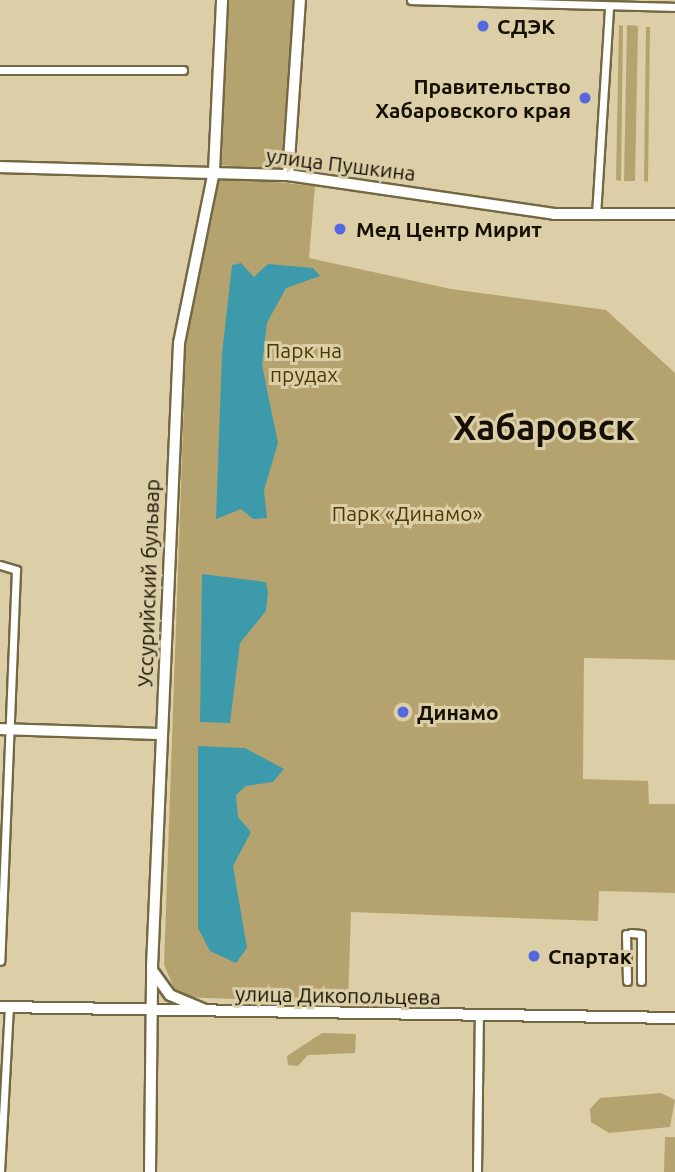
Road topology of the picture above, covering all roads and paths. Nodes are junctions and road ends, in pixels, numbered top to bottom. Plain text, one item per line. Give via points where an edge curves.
1 (222, 0) edge
2 (300, 0) edge
3 (411, 0) edge
4 (674, 6) edge
5 (609, 7) junction
6 (0, 70) edge
7 (183, 70) dead end
8 (0, 167) edge
9 (214, 171) junction
10 (288, 175) junction
11 (675, 214) edge
12 (596, 215) junction
13 (0, 565) edge
14 (5, 729) edge
15 (161, 734) junction
16 (626, 960) junction
17 (641, 960) junction
18 (0, 961) edge
19 (152, 967) junction
20 (627, 981) dead end
21 (641, 981) dead end
22 (5, 1007) edge
23 (151, 1011) junction
24 (212, 1013) junction
25 (479, 1016) junction
26 (675, 1018) edge
27 (0, 1172) edge
28 (150, 1172) edge
29 (477, 1172) edge

1 - 9 street, Уссурийский бульвар
2 - 10 street
3 - 5 street
4 - 5 street
5 - 12 street
6 - 7 street
8 - 9 street, улица Пушкина
9 - 10 street, улица Пушкина
9 - 15 street, Уссурийский бульвар via 178,343
10 - 12 street, улица Пушкина
11 - 12 street, улица Пушкина
13 - 14 street via 16,570
14 - 15 street
14 - 18 street
15 - 19 street, Уссурийский бульвар
16 - 17 street
16 - 17 street via 628,933 641,934
16 - 20 street
17 - 21 street
19 - 23 street, Уссурийский бульвар
19 - 24 street via 170,995
22 - 23 street, улица Дикопольцева
22 - 27 street
23 - 24 street, улица Дикопольцева
23 - 28 street, Уссурийский бульвар
24 - 25 street, улица Дикопольцева
25 - 26 street, улица Дикопольцева
25 - 29 street

